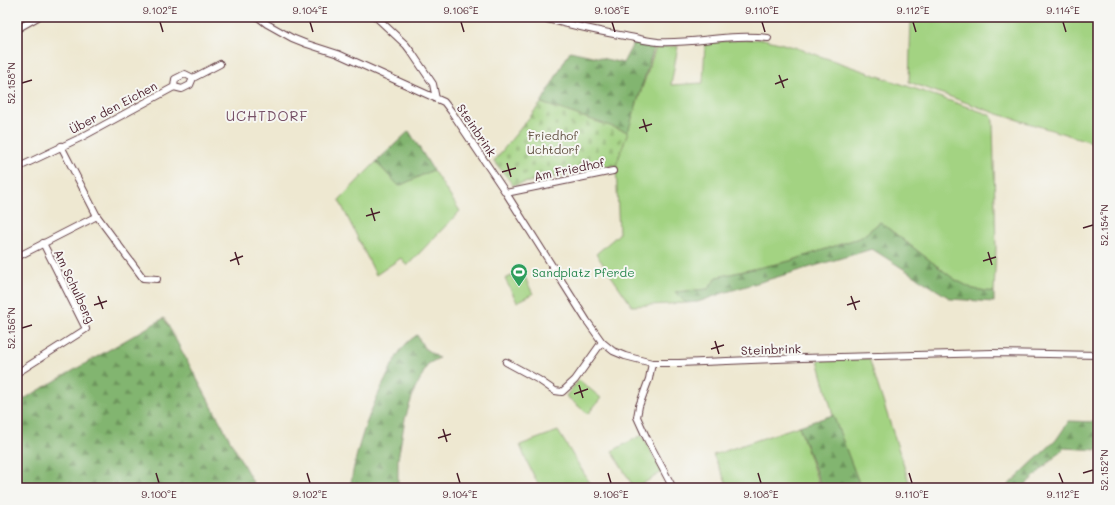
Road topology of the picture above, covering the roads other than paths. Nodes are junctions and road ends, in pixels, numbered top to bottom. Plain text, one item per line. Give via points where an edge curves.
1 (38, 17) edge
2 (258, 17) edge
3 (376, 17) edge
4 (539, 17) edge
5 (17, 29) edge
6 (768, 38) dead end
7 (220, 64) dead end
8 (192, 78) junction
9 (174, 87) junction
10 (436, 99) junction
11 (61, 146) junction
12 (17, 168) edge
13 (613, 171) dead end
14 (506, 193) junction
15 (97, 216) junction
16 (43, 243) junction
17 (17, 257) edge
18 (157, 279) dead end
19 (602, 342) junction
20 (1098, 355) edge
21 (506, 362) dead end
22 (652, 363) junction
23 (17, 373) edge
24 (673, 488) edge

1 - 5 street
2 - 10 street, Steinbrink via 292,38 338,54
3 - 10 street via 412,53 433,84
4 - 6 street via 600,32 658,42
7 - 8 street, Über den Eichen
8 - 9 street, Über den Eichen via 190,85 182,89
8 - 9 street, Über den Eichen via 185,74 175,79
9 - 11 street, Über den Eichen
10 - 14 street, Steinbrink via 444,102 451,110
11 - 12 street, Über den Eichen
11 - 15 street, Über den Eichen
13 - 14 street, Am Friedhof
14 - 19 street, Steinbrink
15 - 16 street
15 - 18 street, Über den Eichen via 143,278
16 - 17 street
16 - 23 street, Am Schulberg via 86,330
19 - 21 street via 575,380 562,392 555,391
19 - 22 street, Steinbrink via 624,356
20 - 22 street, Steinbrink via 992,353
22 - 24 street via 637,417

